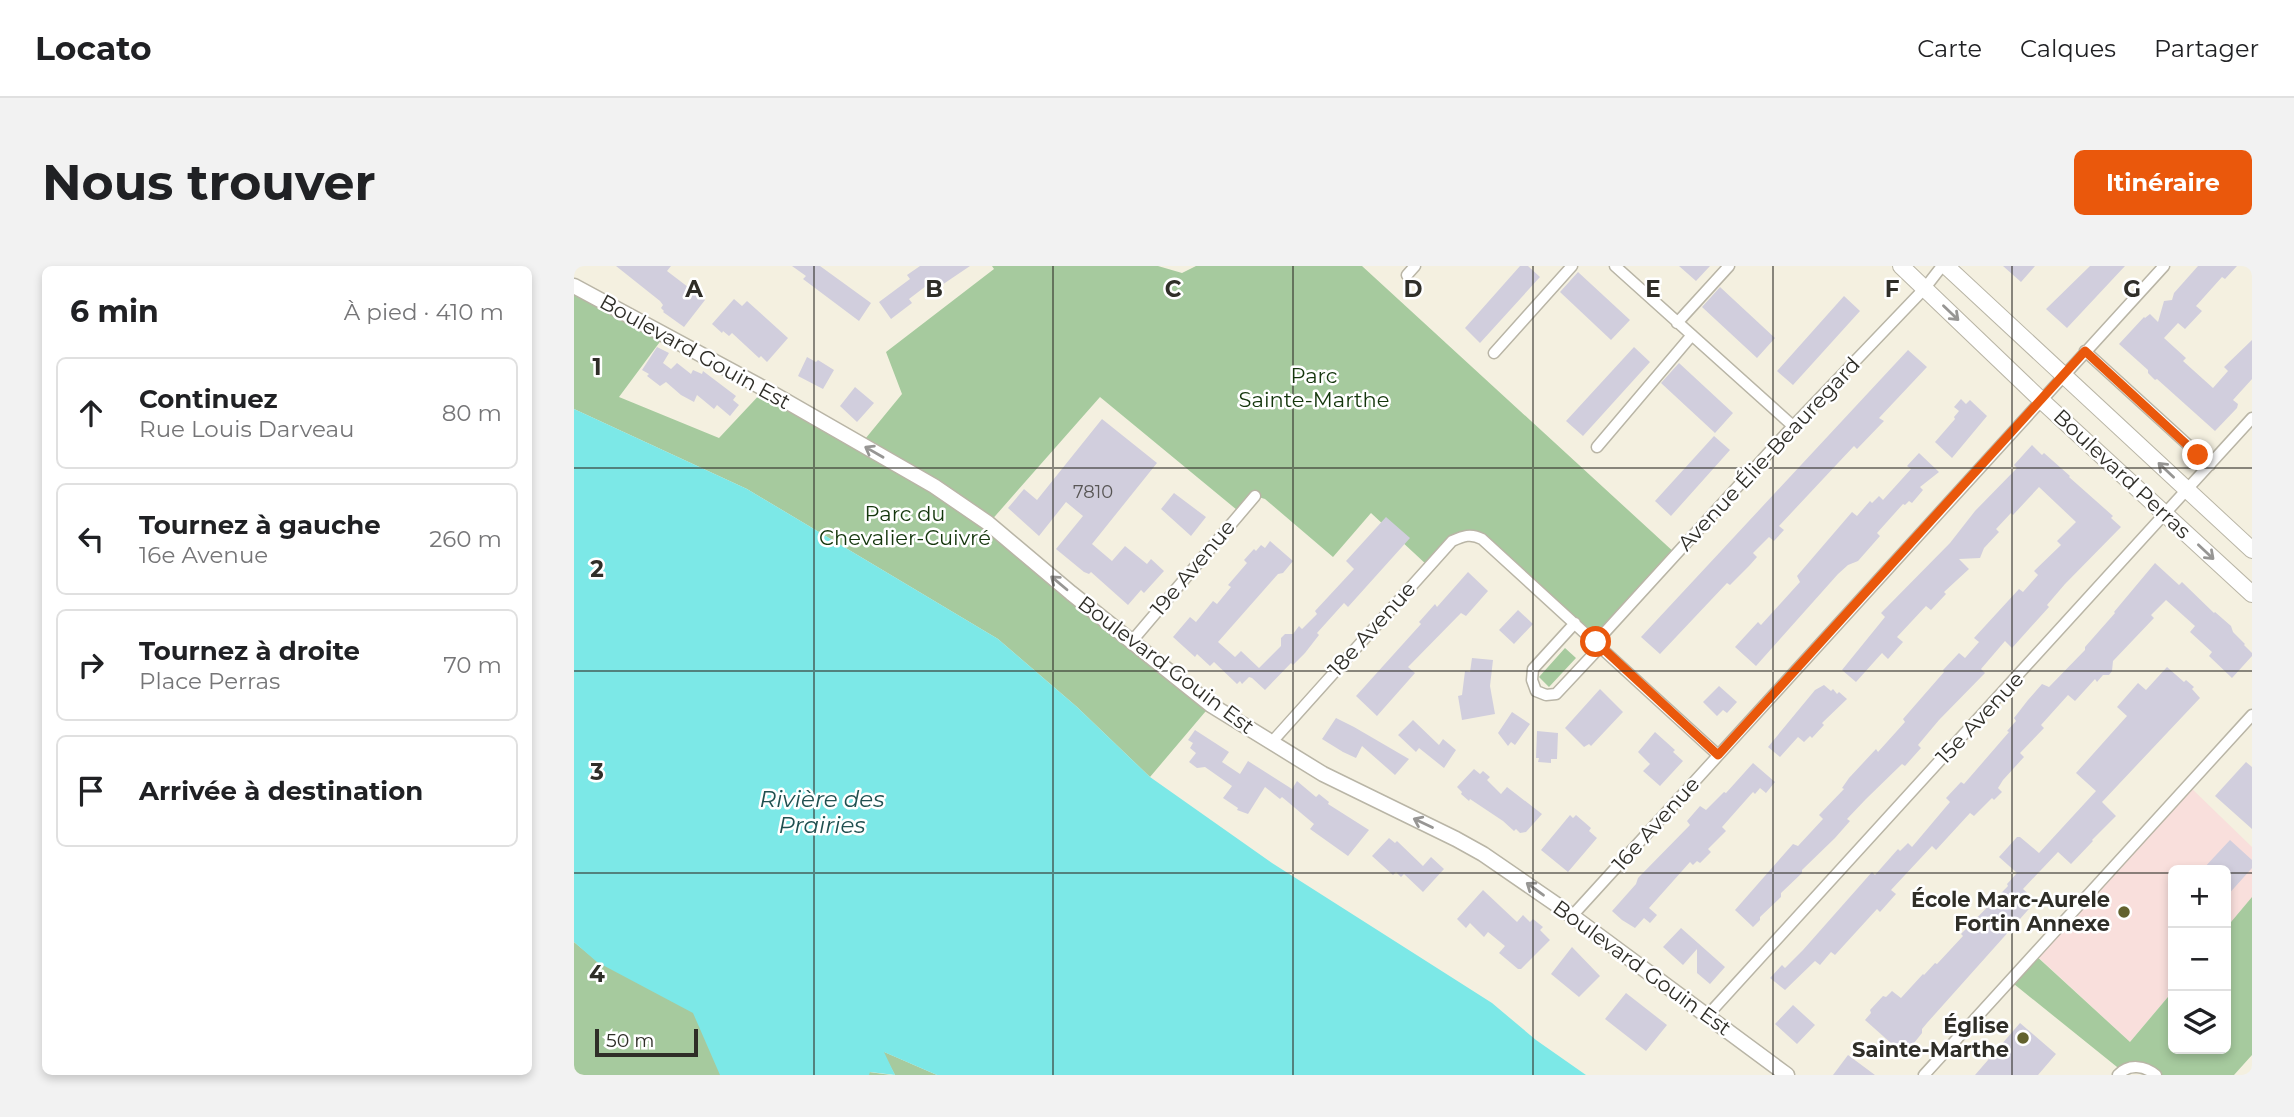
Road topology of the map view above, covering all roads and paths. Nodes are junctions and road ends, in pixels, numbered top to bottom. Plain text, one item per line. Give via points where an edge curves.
1 (1572, 266) edge
2 (1615, 266) edge
3 (1730, 266) edge
4 (1901, 266) edge
5 (1944, 266) edge
6 (2164, 266) edge
7 (574, 286) edge
8 (1925, 288) junction
9 (1677, 323) junction
10 (1692, 335) junction
11 (2085, 351) junction
12 (1494, 353) dead end
13 (2064, 374) junction
14 (2041, 400) junction
15 (2252, 418) edge
16 (1793, 426) junction
17 (1597, 447) dead end
18 (2210, 465) junction
19 (2188, 491) junction
20 (1255, 496) dead end
21 (2166, 514) junction
22 (2252, 550) edge
23 (2252, 594) edge
24 (1575, 623) junction
25 (1132, 641) junction
26 (1598, 644) junction
27 (2252, 715) edge
28 (1271, 743) junction
29 (1718, 755) junction
30 (1572, 916) junction
31 (1707, 1016) junction
32 (1787, 1075) edge
33 (1924, 1075) edge
34 (2118, 1075) edge
35 (2156, 1075) edge

1 - 12 street
2 - 9 street
3 - 9 street
4 - 8 main road, Boulevard Perras
5 - 8 street, Avenue Élie-Beauregard
5 - 13 main road, Boulevard Perras
6 - 11 street, 16e Avenue
25 -> 7 street, Boulevard Gouin Est via 988,523 934,486
8 -> 14 main road, Boulevard Perras
8 - 16 street, Avenue Élie-Beauregard
9 - 10 street
10 - 16 street
10 - 17 street
11 - 13 street, 16e Avenue
11 - 18 street
13 - 14 street, 16e Avenue
19 -> 13 main road, Boulevard Perras
14 - 21 main road, Boulevard Perras
14 - 29 street, 16e Avenue
15 - 18 street, 15e Avenue
16 - 26 street, Avenue Élie-Beauregard
18 - 19 street, 15e Avenue
19 - 21 street, 15e Avenue
19 - 22 main road, Boulevard Perras
20 - 25 street, 19e Avenue
21 -> 23 main road, Boulevard Perras
21 - 31 street, 15e Avenue
24 - 26 street
24 - 26 street, Avenue Élie-Beauregard via 1533,669 1536,691 1556,694
24 - 28 street, 18e Avenue via 1482,539 1466,535 1452,541
25 - 28 street, Boulevard Gouin Est via 1211,705
26 - 29 street
27 - 33 street
30 -> 28 street, Boulevard Gouin Est via 1483,854 1350,789
29 - 30 street, 16e Avenue
30 - 31 street, Boulevard Gouin Est
31 - 32 street, Boulevard Gouin Est
34 - 35 street via 2140,1067

